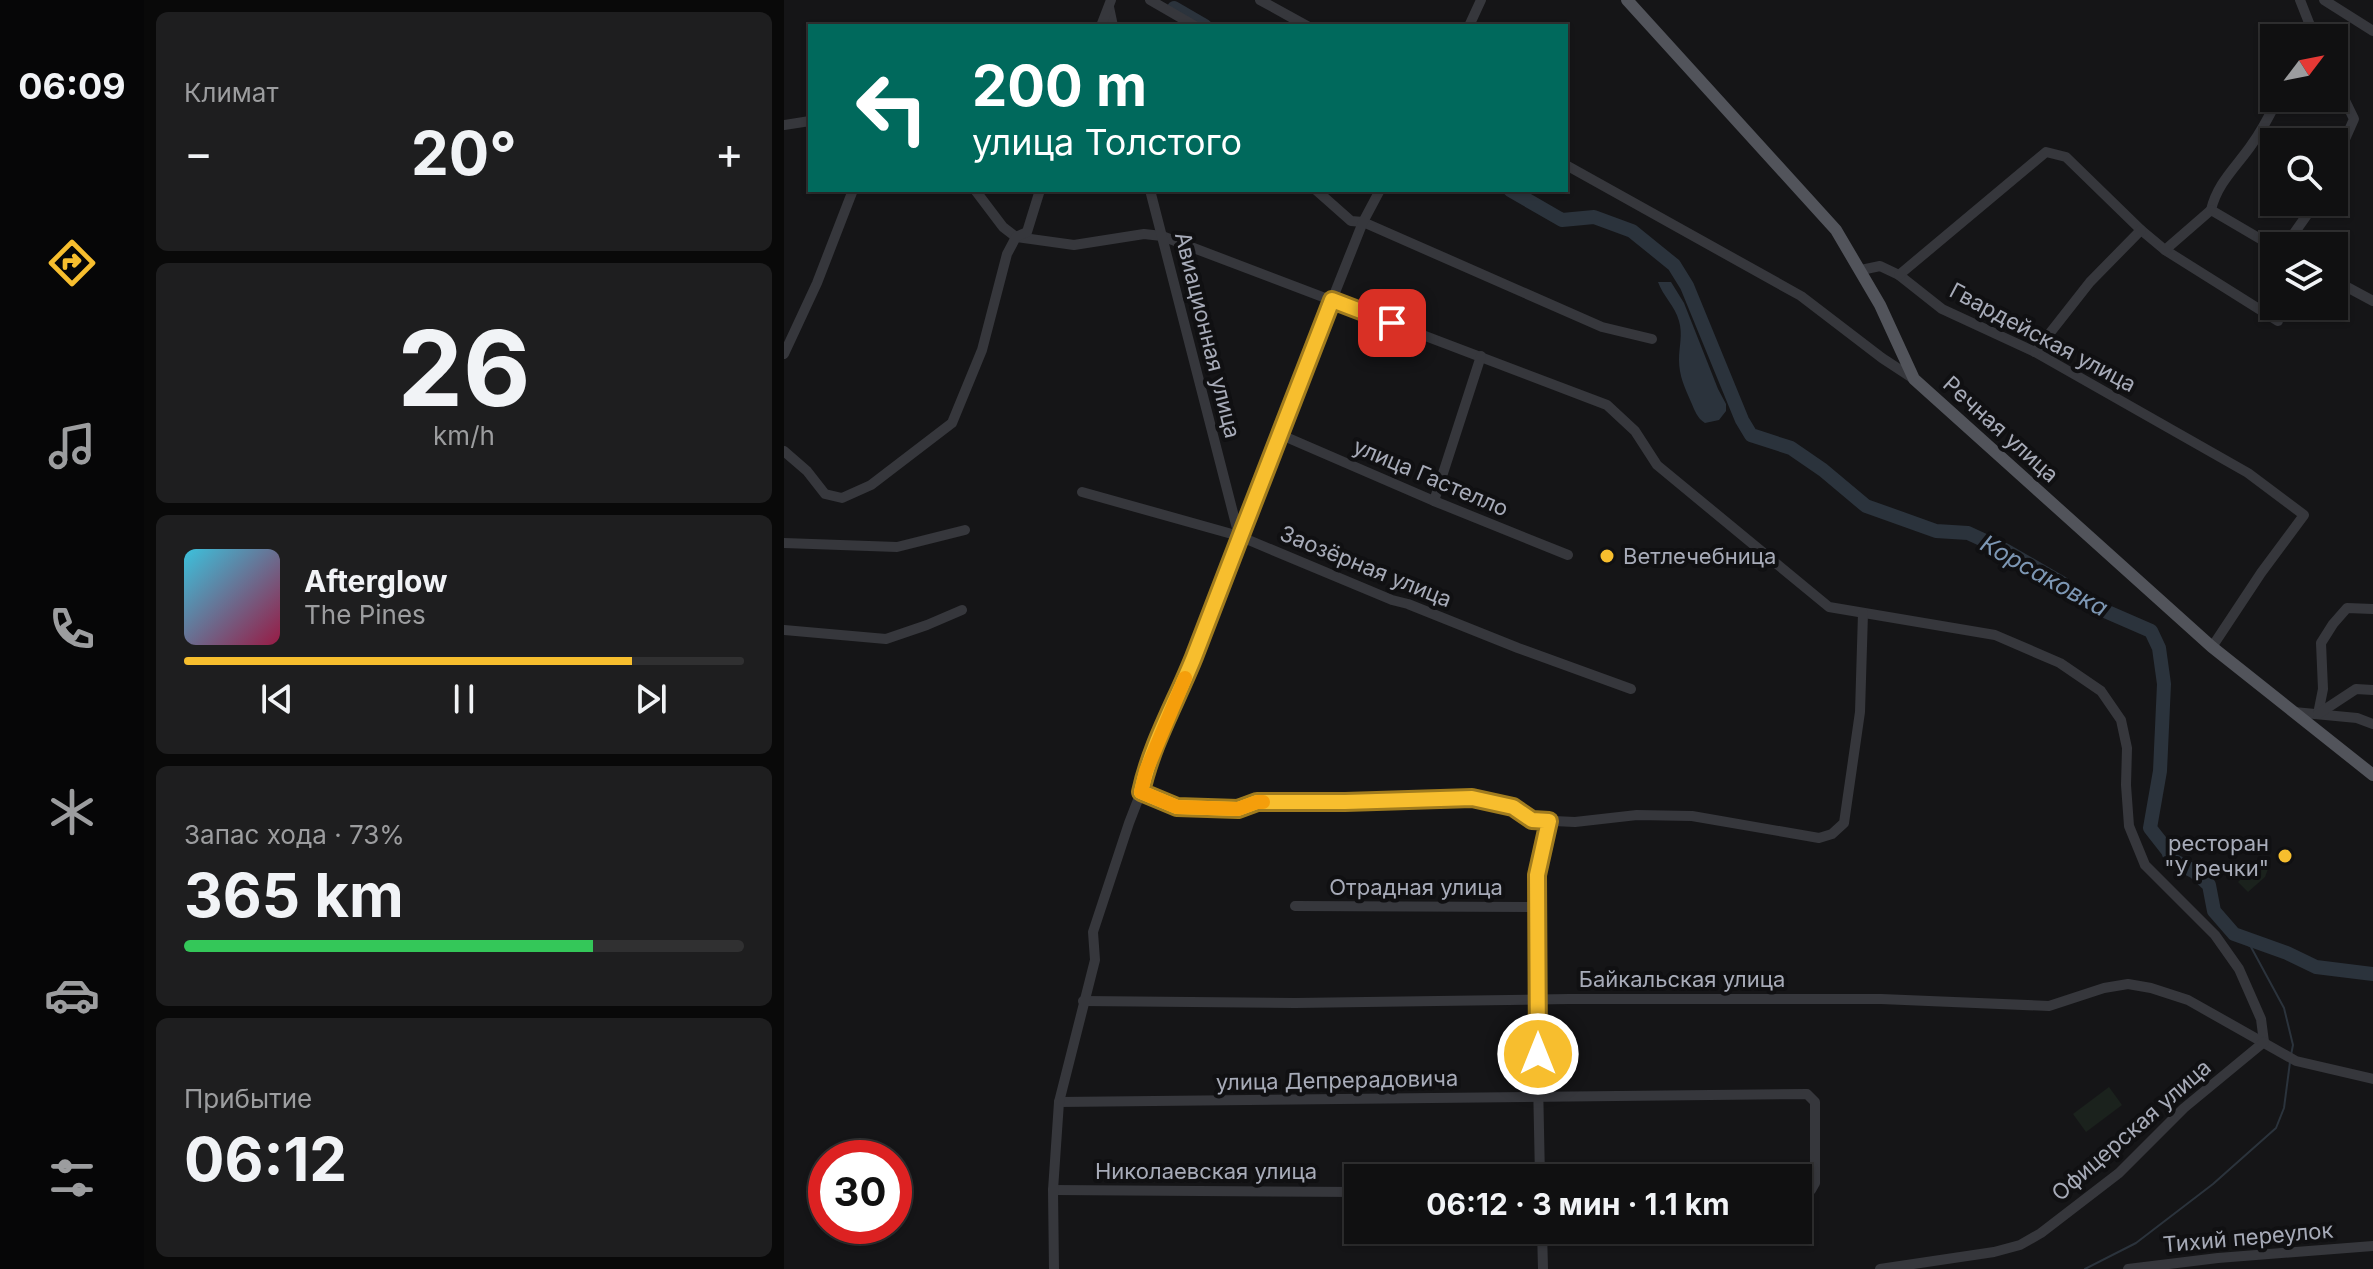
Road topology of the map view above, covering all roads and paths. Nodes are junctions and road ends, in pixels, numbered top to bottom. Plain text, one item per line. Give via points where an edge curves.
1 (1150, 0) edge
2 (1260, 0) edge
3 (1481, 0) edge
4 (1627, 0) edge
5 (2300, 0) edge
6 (2324, 0) edge
7 (1110, 2) edge
8 (1102, 24) edge
9 (1113, 24) edge
10 (1192, 24) edge
11 (1303, 24) edge
12 (1470, 24) edge
13 (2309, 24) edge
14 (2373, 31) edge
15 (2348, 107) edge
16 (2270, 112) edge
17 (808, 121) edge
18 (784, 125) edge
19 (2348, 132) edge
20 (1568, 166) edge
21 (852, 192) edge
22 (977, 192) edge
23 (1039, 192) edge
24 (1151, 192) edge
25 (1318, 192) edge
26 (1379, 192) edge
27 (2211, 210) junction
28 (1363, 222) junction
29 (2141, 230) junction
30 (1162, 236) junction
31 (1016, 237) junction
32 (2260, 239) edge
33 (2165, 250) junction
34 (1861, 270) junction
35 (1899, 275) junction
36 (2348, 288) edge
37 (1332, 300) junction
38 (2373, 301) edge
39 (2278, 321) dead end
40 (1652, 339) dead end
41 (2035, 352) junction
42 (784, 354) edge
43 (1481, 356) junction
44 (1914, 379) junction
45 (1279, 434) junction
46 (784, 451) edge
47 (1082, 492) dead end
48 (1434, 501) junction
49 (965, 530) dead end
50 (1239, 536) junction
51 (784, 543) edge
52 (1568, 555) dead end
53 (2373, 609) edge
54 (962, 610) dead end
55 (1863, 613) junction
56 (784, 630) edge
57 (2212, 647) junction
58 (1631, 689) dead end
59 (2373, 690) edge
60 (2292, 712) junction
61 (2318, 714) junction
62 (2373, 724) edge
63 (2373, 775) edge
64 (1141, 792) junction
65 (1549, 821) junction
66 (1295, 906) dead end
67 (1538, 907) junction
68 (1083, 1001) junction
69 (1539, 1001) junction
70 (2264, 1042) junction
71 (2373, 1079) edge
72 (1540, 1098) junction
73 (1059, 1102) junction
74 (1540, 1164) edge
75 (1812, 1188) edge
76 (1053, 1190) junction
77 (1344, 1192) edge
78 (1542, 1244) edge
79 (2373, 1246) edge
80 (1054, 1269) edge
81 (1543, 1269) edge
82 (1880, 1269) edge
83 (2128, 1269) edge

1 - 10 street
2 - 11 street
3 - 12 street
4 - 34 main road via 1836,230
5 - 13 street
6 - 14 street
7 - 8 street
7 - 9 street
15 - 19 street via 2354,119
16 - 27 street
17 - 18 street
20 - 44 street, Речная улица via 1801,296
21 - 42 street
22 - 31 street
23 - 31 street via 1027,232
24 - 30 street, Авиационная улица
25 - 28 street via 1351,221
26 - 28 street
27 - 32 street
27 - 33 street
28 - 37 street
28 - 40 street via 1602,327
29 - 33 street
29 - 35 street via 2066,157 2046,152
29 - 41 street via 2090,282
30 - 31 street via 1074,245
30 - 37 street
30 - 50 street, Авиационная улица
31 - 46 street via 982,350 952,423 887,475 842,498 825,494
33 - 39 street
34 - 35 street via 1880,266
34 - 44 main road
35 - 41 street, Гвардейская улица via 1942,309
36 - 38 street
37 - 43 street
37 - 45 street
41 - 57 street, Гвардейская улица via 2248,473 2304,515
43 - 48 street
43 - 55 street via 1607,405 1635,431 1657,465 1763,554 1829,607
44 - 57 main road, Речная улица
45 - 48 street, улица Гастелло
45 - 50 street
47 - 50 street, Заозёрная улица
48 - 52 street, улица Гастелло
49 - 51 street via 897,547
50 - 58 street, Заозёрная улица
50 - 64 street
53 - 61 street via 2347,608 2321,643
54 - 56 street via 886,639
55 - 65 street via 1860,712 1844,823 1832,834 1819,838 1692,816
55 - 70 street via 1995,635 2060,663 2101,691 2121,720 2129,826 2145,865 2215,935 2239,969 2261,1019
57 - 60 main road, Речная улица
59 - 61 street via 2356,689
60 - 61 street
60 - 63 main road, Речная улица
61 - 62 street
64 - 65 street via 1177,807 1238,809 1257,802 1472,798
64 - 68 street via 1093,932 1095,960
65 - 67 street via 1537,875
66 - 67 street, Отрадная улица
67 - 69 street
68 - 69 street, Байкальская улица
68 - 73 street
69 - 70 street, Байкальская улица via 1881,999 2049,1006 2128,984 2188,1000
69 - 72 street
70 - 71 street, Байкальская улица via 2311,1065
70 - 82 street, Офицерская улица via 2184,1108 2119,1173 2041,1233 1994,1252
72 - 73 street, улица Депрерадовича
72 - 74 street
72 - 75 street, улица Депрерадовича via 1807,1094 1815,1102
73 - 76 street
76 - 77 street, Николаевская улица
76 - 80 street
78 - 81 street
79 - 83 street, Тихий переулок

